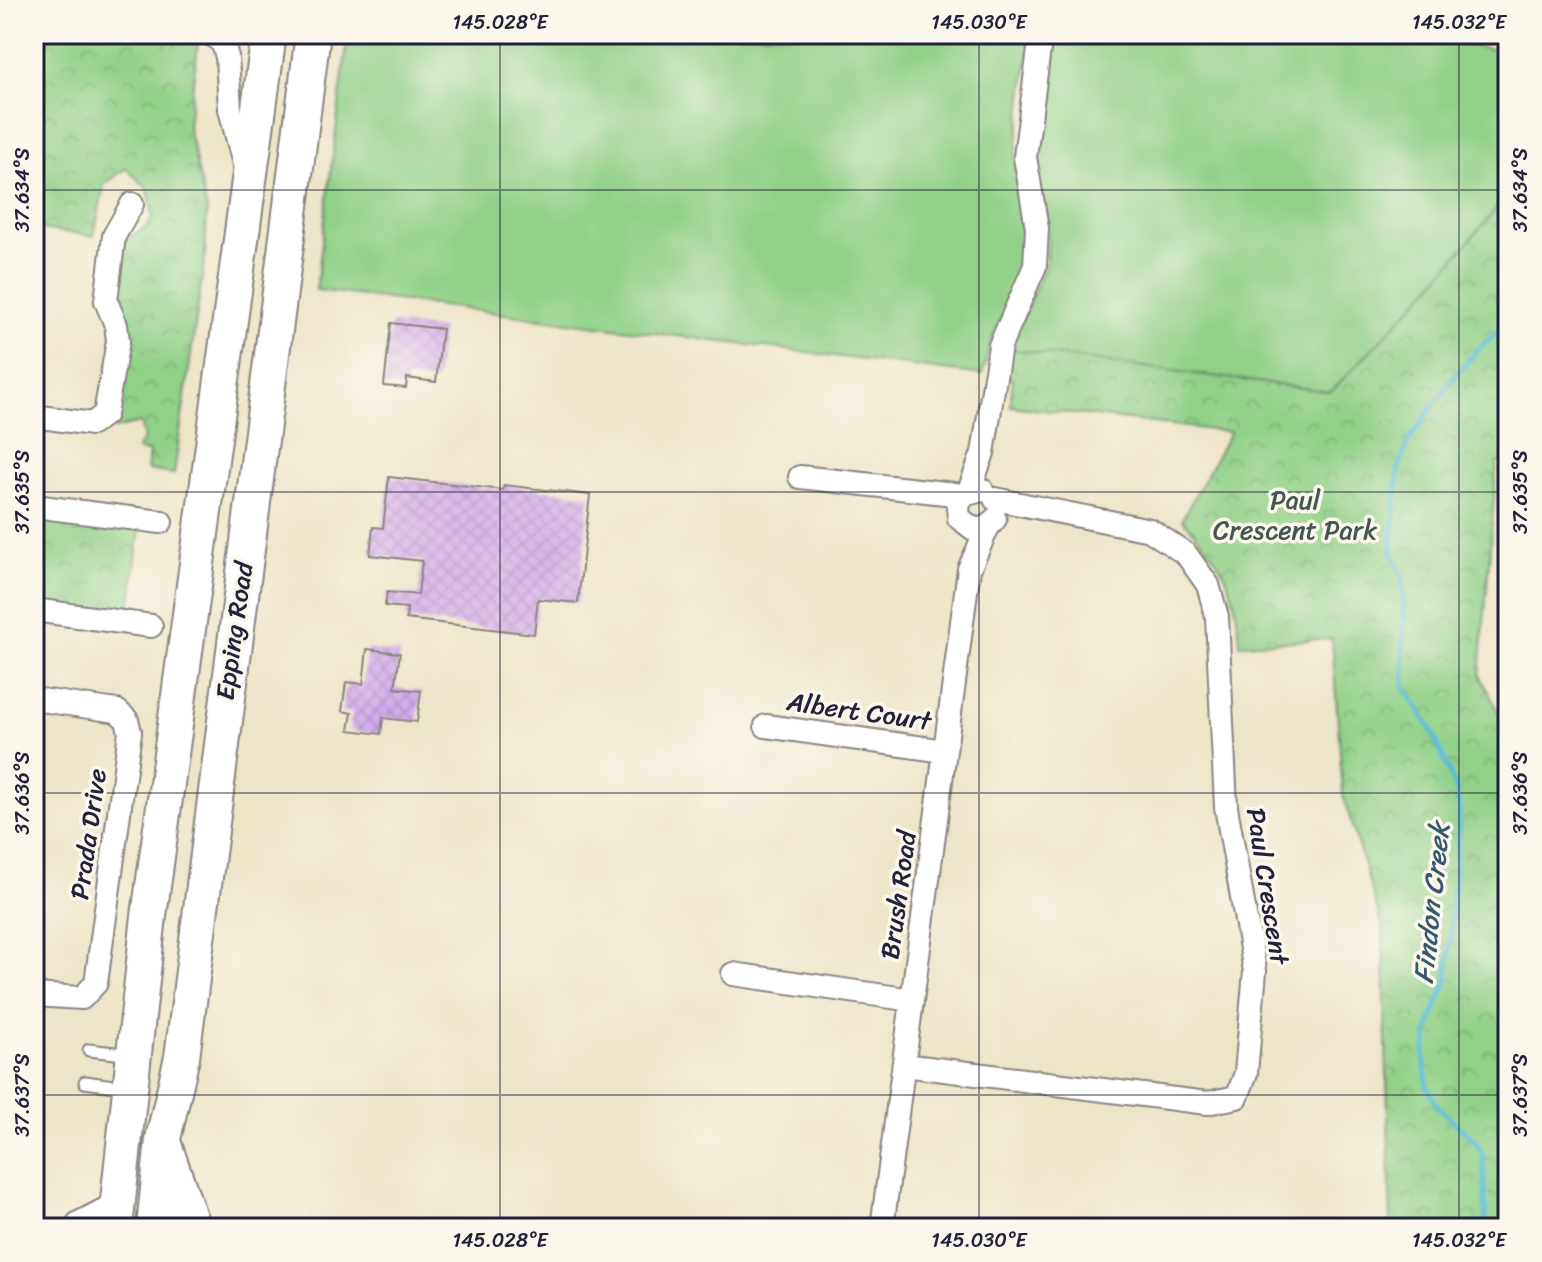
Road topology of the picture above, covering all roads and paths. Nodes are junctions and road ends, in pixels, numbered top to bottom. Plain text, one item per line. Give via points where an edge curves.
1 (212, 34) edge
2 (269, 34) edge
3 (313, 34) edge
4 (1041, 34) edge
5 (249, 180) junction
6 (132, 204) dead end
7 (34, 416) edge
8 (800, 477) dead end
9 (973, 503) junction
10 (34, 506) edge
11 (1042, 511) junction
12 (161, 522) dead end
13 (990, 525) junction
14 (969, 569) junction
15 (34, 610) edge
16 (151, 626) dead end
17 (34, 699) edge
18 (766, 726) dead end
19 (945, 751) junction
20 (733, 974) dead end
21 (34, 995) edge
22 (912, 1000) junction
23 (89, 1050) dead end
24 (904, 1065) junction
25 (130, 1072) junction
26 (85, 1082) dead end
27 (163, 1139) junction
28 (116, 1219) edge
29 (82, 1228) edge
30 (154, 1228) edge
31 (194, 1228) edge
32 (882, 1228) edge

1 - 5 street via 227,57 230,109
2 - 5 main road, Epping Road
3 - 27 main road, Epping Road via 182,1057
4 - 9 street, Brush Road via 1025,157 1037,228 1035,266 1000,346
5 - 25 main road, Epping Road
6 - 7 street via 112,249 106,301 118,341 105,414 92,424
8 - 9 street, Paul Crescent
9 - 11 street, Paul Crescent
9 - 13 street, Brush Road via 998,511
9 - 14 street, Brush Road
10 - 12 street
11 - 13 street, Paul Crescent
11 - 24 street, Paul Crescent via 1150,530 1186,554 1208,585 1217,617 1226,807 1255,971 1242,1089 1225,1102 1207,1103
13 - 14 street, Brush Road
14 - 19 street, Brush Road
15 - 16 street
17 - 21 street, Prada Drive via 117,711 130,732 96,983 82,998
18 - 19 street, Albert Court
19 - 22 street, Brush Road
20 - 22 street
22 - 24 street, Brush Road
23 - 25 lane
24 - 32 street, Brush Road
25 - 26 lane
25 - 28 main road, Epping Road
27 - 30 main road, Epping Road
27 - 31 main road
28 - 29 main road

